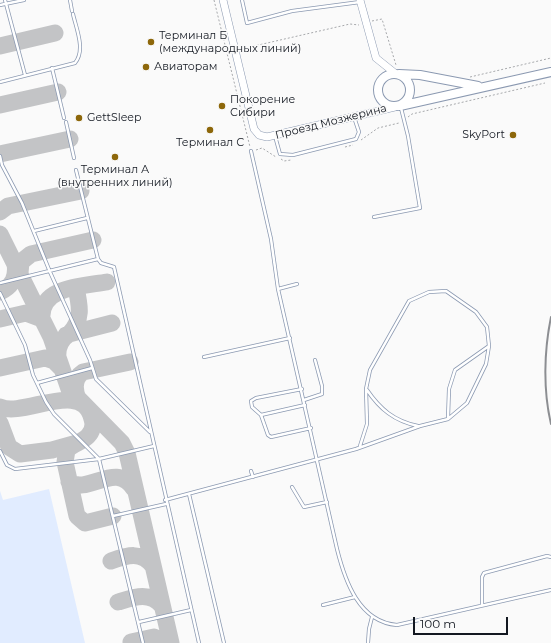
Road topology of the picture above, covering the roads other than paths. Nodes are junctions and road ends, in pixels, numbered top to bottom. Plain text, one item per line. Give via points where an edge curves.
1 (5, 0) edge
2 (24, 0) edge
3 (70, 0) edge
4 (223, 0) edge
5 (242, 0) edge
6 (361, 1) edge
7 (5, 4) junction
8 (0, 5) edge
9 (52, 68) junction
10 (396, 70) junction
11 (551, 72) edge
12 (25, 75) junction
13 (0, 82) edge
14 (481, 87) junction
15 (398, 106) junction
16 (354, 116) junction
17 (64, 118) dead end
18 (66, 122) dead end
19 (271, 136) junction
20 (251, 151) road end
21 (0, 156) edge
22 (74, 158) dead end
23 (76, 170) dead end
24 (374, 217) dead end
25 (87, 218) junction
26 (34, 231) junction
27 (98, 258) junction
28 (50, 272) junction
29 (0, 283) edge
30 (297, 284) dead end
31 (278, 289) junction
32 (0, 293) edge
33 (290, 338) junction
34 (489, 346) junction
35 (204, 357) dead end
36 (315, 360) dead end
37 (92, 368) junction
38 (37, 383) junction
39 (302, 389) junction
40 (366, 389) junction
41 (304, 400) junction
42 (305, 405) junction
43 (261, 415) junction
44 (448, 419) junction
45 (420, 426) junction
46 (311, 428) junction
47 (150, 432) junction
48 (154, 446) junction
49 (360, 446) junction
50 (0, 451) edge
51 (99, 459) junction
52 (318, 460) junction
53 (251, 471) dead end
54 (253, 477) junction
55 (292, 487) dead end
56 (188, 494) junction
57 (165, 500) junction
58 (327, 502) junction
59 (166, 504) junction
60 (113, 516) junction
61 (551, 557) edge
62 (551, 590) edge
63 (355, 597) junction
64 (323, 605) dead end
65 (482, 605) junction
66 (191, 610) junction
67 (372, 617) junction
68 (138, 622) junction
69 (143, 643) edge
70 (199, 643) edge
71 (224, 643) edge
72 (368, 643) edge

1 - 7 lane
2 - 7 lane
3 - 9 lane via 81,49 79,58 75,62
4 - 19 street via 254,129 259,135
5 - 6 lane via 247,23 292,11
6 - 10 street via 376,58
7 - 8 lane
7 - 12 lane
9 - 12 lane
9 - 17 lane
10 - 14 main road, Проезд Мозжерина
10 - 15 main road, Проезд Мозжерина via 406,79 410,88 408,99
10 - 15 main road, Проезд Мозжерина via 382,80 378,90 385,104
11 - 14 main road, Проезд Мозжерина
12 - 13 lane
14 - 15 main road, Проезд Мозжерина
15 - 16 street, Проезд Мозжерина
15 - 24 lane via 408,136 420,208
16 - 19 street, Проезд Мозжерина
16 - 19 lane via 359,132 356,139 293,156 280,154
18 - 22 lane
20 - 31 lane via 271,239
21 - 26 lane via 3,168
23 - 25 lane
25 - 26 lane
25 - 27 lane
26 - 28 lane
27 - 28 lane
27 - 47 lane via 101,263 114,267
28 - 29 lane
28 - 37 lane
30 - 31 lane
31 - 33 lane
32 - 38 lane via 26,348
33 - 35 lane
33 - 39 lane
34 - 40 lane via 487,327 476,312 446,291 430,292 409,301 370,370
34 - 44 lane via 486,364 467,403
34 - 44 lane via 455,370 449,389
36 - 41 lane via 323,392 320,396
37 - 38 lane
37 - 47 lane via 97,380
38 - 51 lane via 54,414
39 - 41 lane
39 - 43 lane via 252,400 252,407
40 - 45 lane via 381,408 407,424
40 - 49 lane via 366,424
41 - 42 lane
42 - 43 lane
42 - 46 lane
43 - 46 lane via 268,435 271,436
44 - 45 lane
45 - 49 lane
46 - 52 lane
47 - 48 lane
48 - 51 lane
48 - 57 lane
49 - 52 lane
50 - 51 lane via 7,465 15,469
51 - 60 lane
52 - 54 lane
52 - 58 lane
53 - 54 lane
54 - 56 lane
55 - 58 lane via 304,507
56 - 57 lane
56 - 71 lane
57 - 59 lane
58 - 63 lane via 341,563
59 - 60 lane
59 - 66 lane
60 - 68 lane
61 - 65 lane via 484,573
62 - 65 lane
63 - 64 lane
63 - 67 lane
65 - 67 lane via 397,625 384,623
66 - 68 lane
66 - 70 lane
67 - 72 lane
68 - 69 lane

